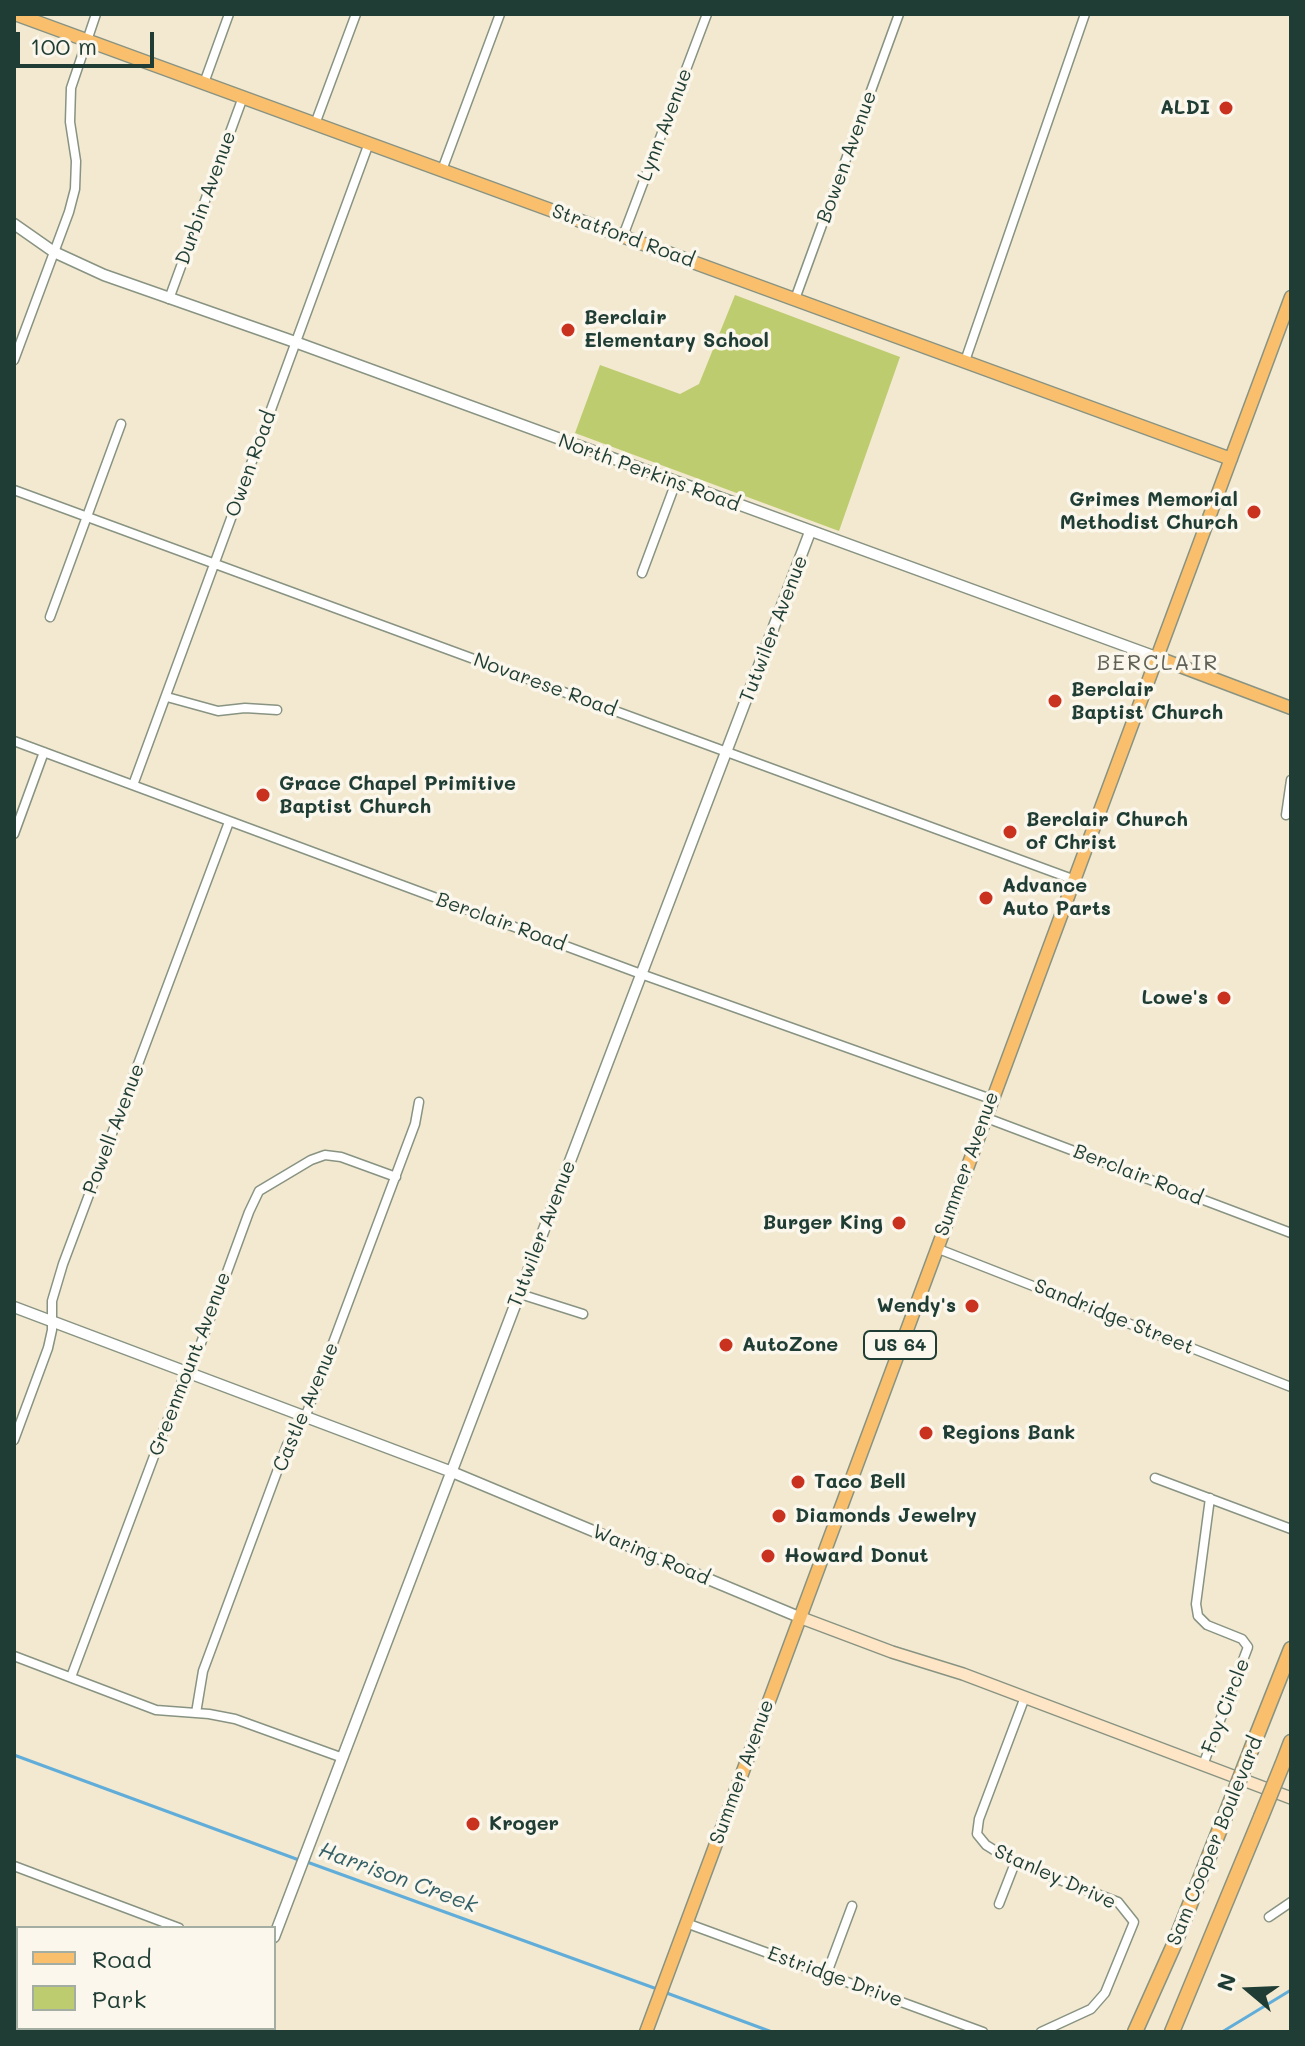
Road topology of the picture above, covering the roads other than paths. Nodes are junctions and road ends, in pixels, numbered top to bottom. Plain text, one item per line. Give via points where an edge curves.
1 (15, 14) edge
2 (96, 14) edge
3 (229, 14) edge
4 (356, 14) edge
5 (500, 14) edge
6 (707, 14) edge
7 (899, 14) edge
8 (1085, 14) edge
9 (86, 40) junction
10 (204, 83) junction
11 (243, 97) junction
12 (315, 124) junction
13 (369, 143) junction
14 (442, 170) junction
15 (14, 224) edge
16 (623, 236) junction
17 (54, 252) junction
18 (1291, 297) edge
19 (169, 299) junction
20 (795, 299) junction
21 (295, 342) junction
22 (14, 358) edge
23 (965, 361) junction
24 (121, 424) dead end
25 (1231, 459) junction
26 (676, 482) junction
27 (14, 490) edge
28 (86, 517) junction
29 (810, 532) junction
30 (215, 564) junction
31 (642, 573) dead end
32 (50, 617) dead end
33 (1156, 657) junction
34 (167, 697) junction
35 (1291, 708) edge
36 (277, 710) dead end
37 (14, 741) edge
38 (44, 752) junction
39 (727, 752) junction
40 (1291, 780) edge
41 (133, 785) junction
42 (1286, 815) dead end
43 (229, 822) junction
44 (14, 834) edge
45 (1075, 880) junction
46 (641, 974) junction
47 (991, 1099) junction
48 (419, 1102) dead end
49 (984, 1117) junction
50 (396, 1177) junction
51 (1291, 1233) edge
52 (936, 1248) junction
53 (520, 1294) junction
54 (14, 1307) edge
55 (583, 1314) dead end
56 (52, 1320) junction
57 (186, 1371) junction
58 (1291, 1387) edge
59 (306, 1415) junction
60 (14, 1440) edge
61 (452, 1472) junction
62 (1155, 1478) dead end
63 (1210, 1498) junction
64 (1291, 1529) edge
65 (799, 1617) junction
66 (1291, 1649) edge
67 (14, 1656) edge
68 (71, 1677) junction
69 (1025, 1697) junction
70 (196, 1713) junction
71 (1291, 1742) edge
72 (343, 1758) junction
73 (1203, 1765) junction
74 (1291, 1798) edge
75 (1015, 1863) junction
76 (14, 1866) edge
77 (1291, 1902) edge
78 (999, 1904) dead end
79 (852, 1906) dead end
80 (1269, 1917) dead end
81 (686, 1923) junction
82 (174, 1926) edge
83 (276, 1932) edge
84 (827, 1973) junction
85 (646, 2032) edge
86 (983, 2032) edge
87 (1041, 2032) edge
88 (1135, 2032) edge
89 (1172, 2032) edge

1 - 9 main road, Stratford Road
2 - 9 street
3 - 10 street
4 - 12 street
5 - 14 street
6 - 16 street, Lynn Avenue
7 - 20 street, Bowen Avenue
8 - 23 street
9 - 10 main road, Stratford Road
9 - 17 street via 69,106 75,189
10 - 11 main road, Stratford Road
11 - 12 main road, Stratford Road
11 - 19 street, Durbin Avenue
12 - 13 main road, Stratford Road
13 - 14 main road, Stratford Road
13 - 21 street, Owen Road
14 - 16 main road, Stratford Road
15 - 17 street, North Perkins Road
16 - 20 main road, Stratford Road
17 - 19 street, North Perkins Road
17 - 22 street
18 - 25 main road, Summer Avenue / US 64
19 - 21 street, North Perkins Road
20 - 23 main road, Stratford Road
21 - 26 street, North Perkins Road
21 - 30 street, Owen Road
23 - 25 main road, Stratford Road
24 - 28 street
25 - 33 main road, Summer Avenue / US 64
26 - 29 street, North Perkins Road
26 - 31 street
27 - 28 street, Novarese Road
28 - 30 street, Novarese Road
28 - 32 street
29 - 33 street, North Perkins Road
29 - 39 street, Tutwiler Avenue
30 - 34 street, Owen Road
30 - 39 street, Novarese Road
33 - 35 main road, North Perkins Road
33 - 45 main road, Summer Avenue / US 64
34 - 36 street via 218,711
34 - 41 street, Owen Road
37 - 38 street, Berclair Road
38 - 41 street, Berclair Road
38 - 44 street
39 - 45 street, Novarese Road
39 - 46 street, Tutwiler Avenue
40 - 42 street
41 - 43 street, Berclair Road
43 - 46 street, Berclair Road
43 - 56 street, Powell Avenue via 63,1264 53,1294
45 - 47 main road, Summer Avenue / US 64
46 - 47 street, Berclair Road
46 - 53 street, Tutwiler Avenue
47 - 49 main road, Summer Avenue / US 64
48 - 50 street, Castle Avenue
49 - 51 street, Berclair Road
49 - 52 main road, Summer Avenue / US 64
50 - 57 street, Greenmount Avenue via 325,1155 259,1191
50 - 59 street, Castle Avenue
52 - 58 street, Sandridge Street
52 - 65 main road, Summer Avenue / US 64
53 - 55 street
53 - 61 street, Tutwiler Avenue
54 - 56 street, Waring Road
56 - 57 street, Waring Road
56 - 60 street, Powell Avenue via 48,1348
57 - 59 street, Waring Road
57 - 68 street, Greenmount Avenue
59 - 61 street, Waring Road
59 - 70 street, Castle Avenue via 287,1445 200,1682
61 - 65 street, Waring Road
61 - 72 street, Tutwiler Avenue
62 - 63 street
63 - 64 street
63 - 73 street, Foy Circle via 1198,1616 1248,1647
65 - 69 main road, Waring Road
65 - 81 main road, Summer Avenue / US 64
66 - 88 highway, Sam Cooper Boulevard, bridge
67 - 68 street
68 - 70 street via 156,1710
69 - 73 main road, Waring Road
69 - 75 street, Stanley Drive via 977,1834
70 - 72 street via 235,1719
71 - 89 highway, Sam Cooper Boulevard, bridge
72 - 83 street, Tutwiler Avenue
73 - 74 main road, Waring Road
75 - 78 street
75 - 87 street, Stanley Drive via 1118,1902 1134,1922 1105,1993 1091,2009
76 - 82 street
77 - 80 street
79 - 84 street
81 - 84 street, Estridge Drive
81 - 85 main road, Summer Avenue / US 64
84 - 86 street, Estridge Drive

